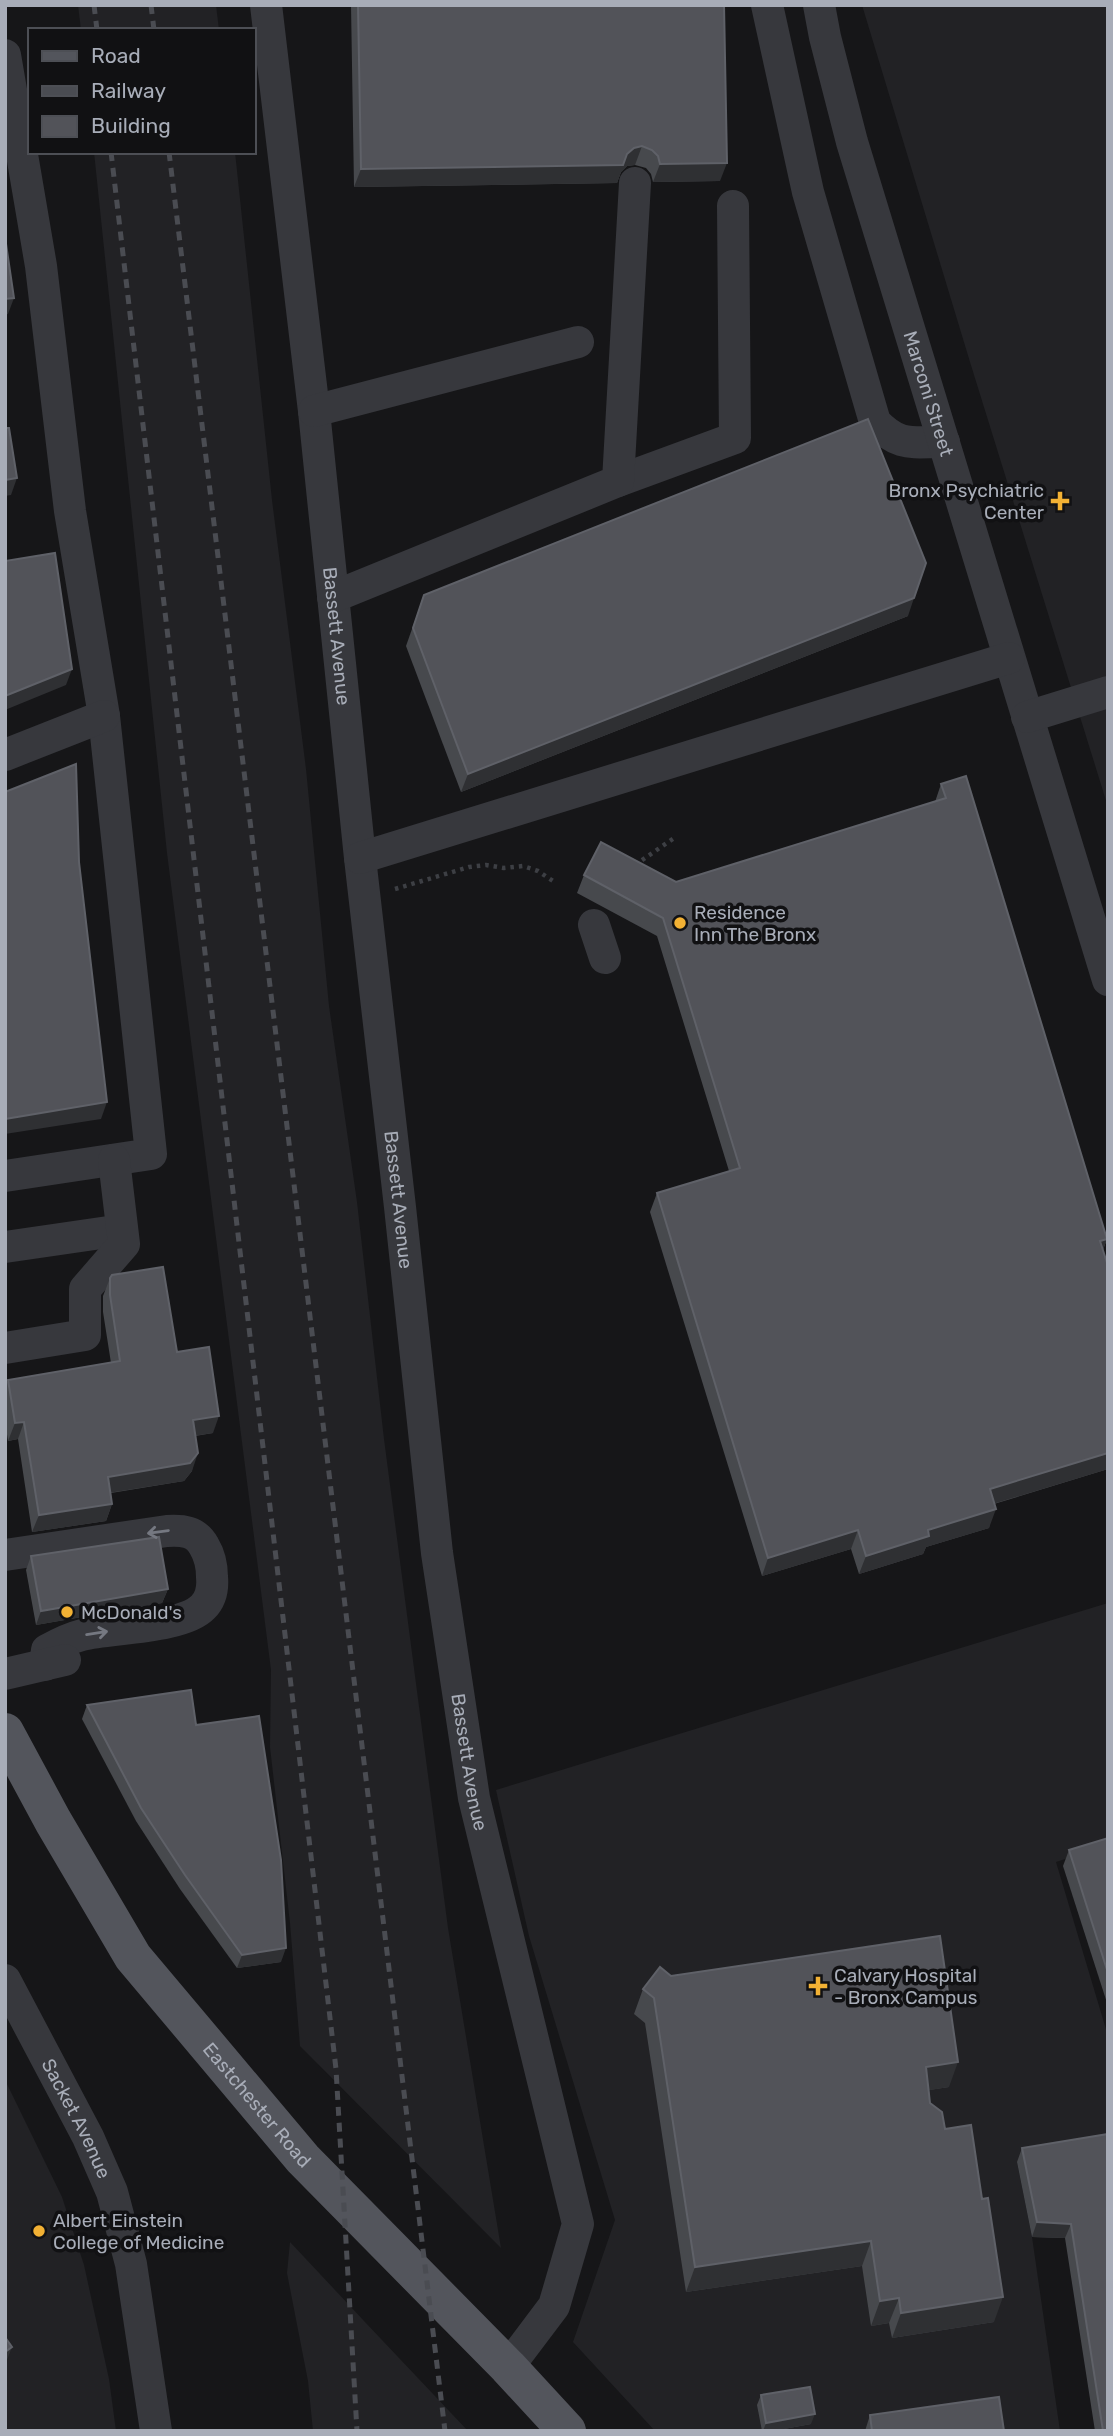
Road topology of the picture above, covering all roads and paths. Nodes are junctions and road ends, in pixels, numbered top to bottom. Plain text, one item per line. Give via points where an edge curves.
1 (266, 5) edge
2 (767, 5) edge
3 (819, 5) edge
4 (5, 55) edge
5 (635, 183) dead end
6 (733, 206) dead end
7 (578, 342) dead end
8 (314, 411) junction
9 (944, 442) junction
10 (618, 481) junction
11 (333, 597) junction
12 (1009, 658) junction
13 (1108, 692) edge
14 (104, 716) junction
15 (1027, 717) junction
16 (5, 755) edge
17 (677, 836) dead end
18 (360, 858) junction
19 (631, 867) edge
20 (553, 881) dead end
21 (364, 898) junction
22 (594, 925) dead end
23 (604, 958) dead end
24 (1108, 980) edge
25 (114, 1160) junction
26 (5, 1175) edge
27 (122, 1230) junction
28 (5, 1247) edge
29 (5, 1348) edge
30 (5, 1555) edge
31 (76, 1658) dead end
32 (45, 1665) junction
33 (5, 1674) edge
34 (5, 1732) edge
35 (5, 1980) edge
36 (508, 2367) junction
37 (156, 2431) edge
38 (567, 2431) edge

1 - 8 street, Bassett Avenue
2 - 9 street via 808,192 875,422 902,442
3 - 9 street, Marconi Street via 852,142
4 - 14 street via 41,266 70,511
5 - 10 street
6 - 10 street via 735,438
7 - 8 street
8 - 11 street, Bassett Avenue
9 - 12 street, Marconi Street
10 - 11 street
11 - 18 street, Bassett Avenue
12 - 15 street, Marconi Street
12 - 18 street
13 - 15 street
14 - 16 street
14 - 25 street via 151,1154
15 - 24 street, Marconi Street
17 - 19 path
18 - 21 street, Bassett Avenue
20 - 21 path via 523,866 486,865
21 - 36 street, Bassett Avenue via 437,1553 474,1798 578,2224 554,2306
22 - 23 street
25 - 26 street
25 - 27 street
27 - 28 street
27 - 29 street via 124,1244 85,1289 85,1335
32 -> 30 street via 47,1650 82,1635 164,1622 202,1609 213,1584 208,1553 201,1541 184,1530
31 - 32 street
32 - 33 street
34 - 36 main road, Eastchester Road via 133,1957 303,2159
35 - 37 street, Sacket Avenue via 112,2192 131,2264
36 - 38 main road, Eastchester Road

